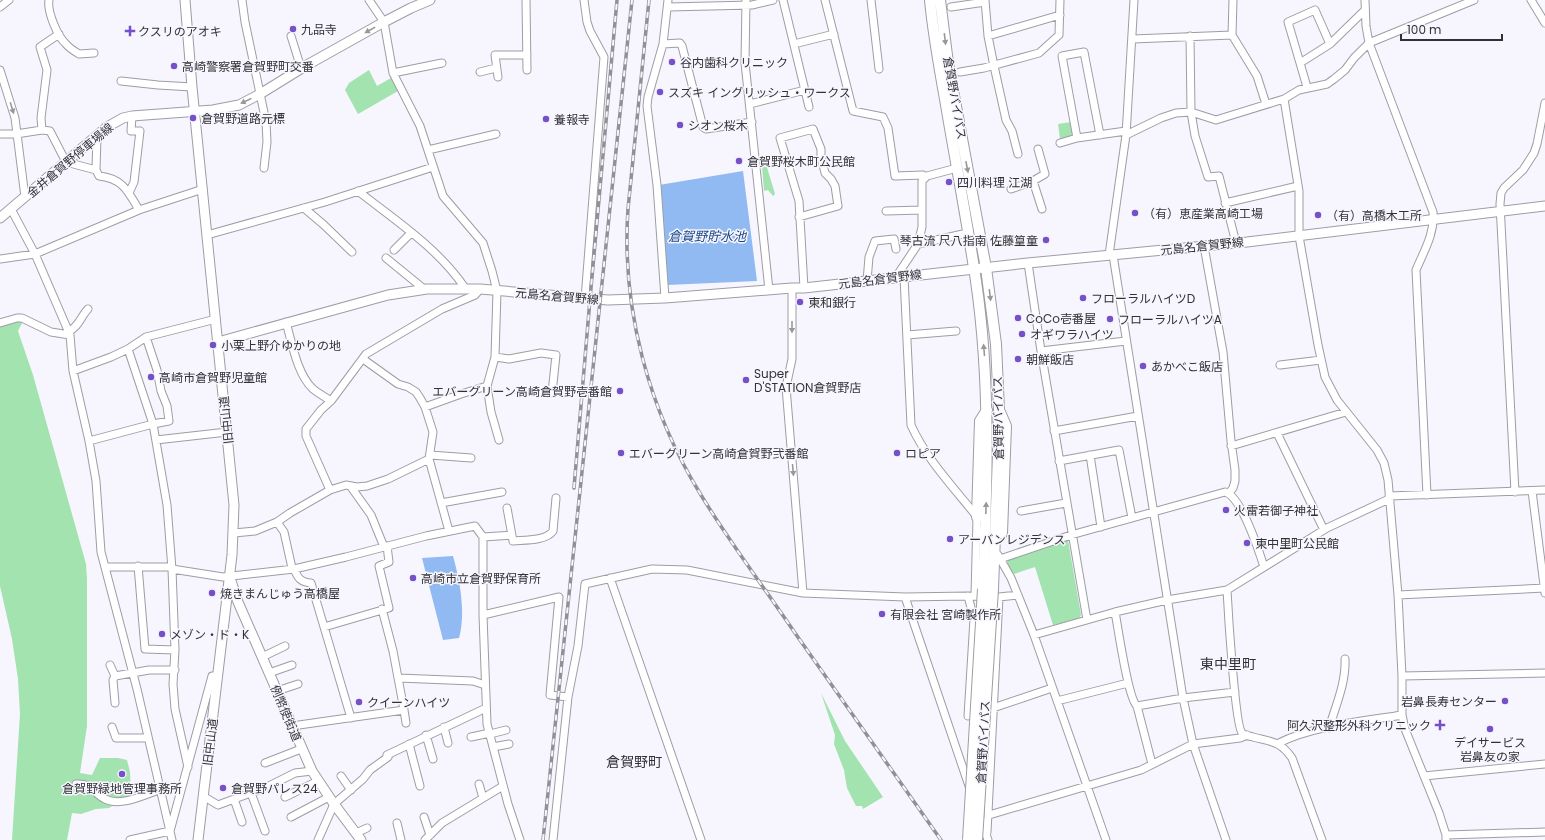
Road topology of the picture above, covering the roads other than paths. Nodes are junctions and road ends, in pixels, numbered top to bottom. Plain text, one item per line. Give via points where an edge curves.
1 (9, 0) edge
2 (49, 0) edge
3 (186, 0) edge
4 (242, 0) edge
5 (369, 0) edge
6 (430, 0) edge
7 (526, 0) edge
8 (584, 0) edge
9 (773, 0) edge
10 (783, 0) edge
11 (825, 0) edge
12 (871, 0) edge
13 (930, 0) edge
14 (940, 0) edge
15 (1060, 0) edge
16 (1134, 0) edge
17 (1232, 0) edge
18 (1364, 0) edge
19 (1474, 0) edge
20 (1531, 0) edge
21 (985, 1) edge
22 (745, 2) edge
23 (668, 4) edge
24 (0, 7) edge
25 (951, 7) dead end
26 (1364, 12) junction
27 (1060, 15) junction
28 (384, 22) junction
29 (1545, 23) edge
30 (59, 34) junction
31 (834, 34) junction
32 (1232, 35) junction
33 (291, 36) dead end
34 (988, 36) junction
35 (1190, 36) junction
36 (1133, 39) junction
37 (1369, 43) junction
38 (664, 44) junction
39 (794, 44) junction
40 (1330, 44) junction
41 (94, 53) dead end
42 (527, 55) junction
43 (442, 62) dead end
44 (1300, 63) junction
45 (994, 66) junction
46 (301, 68) junction
47 (496, 68) junction
48 (879, 69) dead end
49 (0, 70) edge
50 (527, 70) dead end
51 (480, 72) dead end
52 (960, 72) dead end
53 (393, 73) junction
54 (498, 76) dead end
55 (121, 81) dead end
56 (192, 87) junction
57 (1307, 87) junction
58 (805, 90) junction
59 (260, 94) junction
60 (1284, 99) junction
61 (1545, 103) edge
62 (750, 104) junction
63 (1266, 104) junction
64 (809, 107) dead end
65 (195, 111) junction
66 (1191, 112) junction
67 (132, 116) junction
68 (752, 122) junction
69 (42, 130) junction
70 (1126, 133) junction
71 (0, 134) edge
72 (16, 134) junction
73 (496, 134) dead end
74 (1100, 135) junction
75 (97, 136) junction
76 (1077, 138) junction
77 (1060, 143) dead end
78 (1038, 148) dead end
79 (428, 150) junction
80 (1018, 154) dead end
81 (66, 162) junction
82 (433, 167) junction
83 (264, 168) dead end
84 (957, 168) junction
85 (96, 170) junction
86 (924, 178) junction
87 (1033, 181) junction
88 (1298, 186) junction
89 (203, 189) junction
90 (1012, 189) dead end
91 (358, 191) junction
92 (129, 193) junction
93 (25, 197) junction
94 (1225, 203) junction
95 (1545, 206) edge
96 (304, 208) junction
97 (1042, 208) dead end
98 (11, 209) junction
99 (139, 210) junction
100 (922, 210) junction
101 (886, 211) dead end
102 (1501, 211) junction
103 (799, 217) junction
104 (0, 218) edge
105 (1434, 219) junction
106 (411, 233) junction
107 (963, 234) dead end
108 (208, 235) junction
109 (1299, 236) junction
110 (1236, 243) junction
111 (918, 244) junction
112 (1204, 246) junction
113 (896, 249) dead end
114 (394, 250) dead end
115 (352, 252) dead end
116 (35, 254) junction
117 (1111, 255) junction
118 (386, 258) dead end
119 (0, 259) edge
120 (1028, 263) junction
121 (986, 268) junction
122 (974, 269) junction
123 (900, 277) junction
124 (867, 281) junction
125 (464, 288) junction
126 (792, 288) junction
127 (804, 288) junction
128 (424, 289) junction
129 (480, 289) junction
130 (769, 290) junction
131 (497, 291) junction
132 (665, 298) junction
133 (585, 299) junction
134 (88, 309) dead end
135 (216, 319) junction
136 (286, 322) junction
137 (0, 323) edge
138 (956, 331) dead end
139 (69, 333) junction
140 (907, 335) junction
141 (146, 337) junction
142 (1126, 341) junction
143 (218, 342) junction
144 (128, 349) junction
145 (1041, 351) junction
146 (495, 357) junction
147 (363, 359) junction
148 (1321, 360) junction
149 (1280, 365) dead end
150 (73, 371) junction
151 (487, 386) junction
152 (552, 393) dead end
153 (331, 401) junction
154 (425, 407) junction
155 (987, 410) junction
156 (999, 410) junction
157 (1346, 412) junction
158 (1138, 416) junction
159 (153, 424) junction
160 (1054, 431) junction
161 (227, 432) junction
162 (1277, 433) junction
163 (156, 440) junction
164 (499, 440) dead end
165 (89, 441) junction
166 (1231, 446) junction
167 (1090, 455) junction
168 (430, 457) junction
169 (471, 458) dead end
170 (1059, 461) junction
171 (351, 487) junction
172 (330, 490) junction
173 (1545, 490) edge
174 (1532, 491) junction
175 (502, 492) dead end
176 (1515, 492) junction
177 (1229, 493) junction
178 (1427, 495) junction
179 (556, 498) dead end
180 (1389, 498) junction
181 (441, 503) junction
182 (1066, 503) junction
183 (507, 508) dead end
184 (1021, 511) dead end
185 (1153, 512) junction
186 (1132, 518) junction
187 (978, 519) junction
188 (277, 522) junction
189 (1101, 527) junction
190 (1324, 530) junction
191 (449, 531) junction
192 (234, 533) junction
193 (512, 535) junction
194 (1071, 535) junction
195 (483, 537) junction
196 (385, 547) junction
197 (999, 557) junction
198 (138, 566) junction
199 (105, 567) junction
200 (1264, 567) junction
201 (172, 568) junction
202 (293, 569) junction
203 (230, 575) junction
204 (610, 578) junction
205 (1545, 588) edge
206 (1227, 590) junction
207 (803, 592) junction
208 (992, 592) junction
209 (1545, 593) edge
210 (1018, 595) junction
211 (1398, 595) junction
212 (971, 596) junction
213 (905, 597) junction
214 (1167, 600) junction
215 (238, 602) junction
216 (226, 605) junction
217 (382, 609) junction
218 (1115, 612) junction
219 (483, 615) junction
220 (1087, 620) junction
221 (324, 627) junction
222 (1034, 635) junction
223 (285, 646) dead end
224 (175, 650) junction
225 (262, 657) junction
226 (1345, 659) dead end
227 (110, 665) dead end
228 (292, 665) dead end
229 (175, 670) junction
230 (269, 673) junction
231 (1545, 673) edge
232 (133, 674) junction
233 (115, 676) junction
234 (218, 676) junction
235 (1402, 676) junction
236 (398, 678) junction
237 (1128, 683) junction
238 (298, 684) dead end
239 (485, 685) junction
240 (1052, 688) junction
241 (277, 691) junction
242 (1235, 692) junction
243 (568, 697) junction
244 (1183, 698) junction
245 (1057, 701) junction
246 (115, 703) dead end
247 (1137, 706) junction
248 (486, 708) junction
249 (993, 708) junction
250 (404, 710) junction
251 (1402, 715) junction
252 (968, 716) dead end
253 (351, 718) junction
254 (406, 723) dead end
255 (292, 726) junction
256 (112, 727) dead end
257 (444, 727) junction
258 (1329, 728) junction
259 (506, 730) dead end
260 (490, 733) junction
261 (426, 735) junction
262 (1247, 736) junction
263 (471, 737) dead end
264 (148, 738) junction
265 (448, 743) dead end
266 (409, 744) junction
267 (509, 744) dead end
268 (1193, 744) junction
269 (1279, 744) junction
270 (302, 748) junction
271 (493, 748) junction
272 (432, 759) dead end
273 (265, 763) dead end
274 (1152, 764) junction
275 (1545, 764) edge
276 (188, 767) junction
277 (312, 771) junction
278 (341, 776) dead end
279 (1424, 776) junction
280 (318, 781) junction
281 (76, 784) dead end
282 (479, 784) dead end
283 (420, 786) dead end
284 (503, 786) junction
285 (1087, 787) junction
286 (159, 790) junction
287 (351, 790) junction
288 (251, 793) junction
289 (203, 796) junction
290 (285, 797) dead end
291 (483, 798) junction
292 (234, 799) junction
293 (332, 801) junction
294 (989, 815) junction
295 (291, 817) dead end
296 (424, 817) dead end
297 (242, 822) dead end
298 (397, 823) dead end
299 (367, 828) dead end
300 (170, 831) junction
301 (265, 831) dead end
302 (1545, 832) edge
303 (359, 836) edge
304 (1504, 837) edge
305 (427, 838) edge
306 (1446, 838) edge
307 (984, 839) edge
308 (130, 840) edge
309 (172, 840) edge
310 (198, 840) edge
311 (318, 840) edge
312 (402, 840) edge
313 (520, 840) edge
314 (553, 840) edge
315 (701, 840) edge
316 (968, 840) edge
317 (1106, 840) edge
318 (1226, 840) edge
319 (1322, 840) edge

1 - 24 street
2 - 30 street via 49,11
3 - 56 main road, 旧中山道
4 - 59 street
5 - 28 street
6 - 28 main road, 金井倉賀野停車場線
7 - 42 street
8 - 133 street via 590,32 604,57
9 - 22 street
10 - 39 street
11 - 31 street
12 - 48 street
13 - 84 highway, 倉賀野バイパス
14 -> 121 highway, 倉賀野バイパス via 948,63
15 - 27 street
16 - 36 street
17 - 32 street
18 - 26 street
19 - 37 street
20 - 29 street
21 - 25 street
21 - 34 street
22 - 23 street
22 - 62 street via 744,50
23 - 38 street
26 - 37 street
26 - 40 street
27 - 34 street
27 - 45 street via 1059,34 1039,53
28 -> 46 main road, 金井倉賀野停車場線
28 - 53 street
30 - 41 street via 78,54
30 - 69 street via 40,46 47,70
31 - 39 street
31 - 86 street via 853,111 883,117 888,128 895,176 922,175
32 - 35 street
32 - 63 street via 1256,76
33 - 46 street
34 - 45 street
35 - 36 street
35 - 66 street
36 - 70 street
37 - 57 street via 1345,70 1327,84
37 - 105 street via 1432,206
38 - 68 street via 680,43 682,46 703,127 706,129
38 - 132 street via 647,106 657,185
39 - 58 street
40 - 44 street
40 - 44 street via 1315,10 1288,22
42 - 47 street via 494,55
42 - 50 street
43 - 53 street
44 - 57 street
45 - 52 street
45 - 80 street via 1006,120
46 - 59 main road, 金井倉賀野停車場線
47 - 51 street
47 - 54 street
49 -> 72 street via 15,118
53 - 79 street via 420,126
55 - 56 street
56 - 65 main road, 旧中山道
57 - 60 street
58 - 62 street
58 - 64 street
59 -> 65 main road, 金井倉賀野停車場線 via 232,107
59 - 83 street via 266,122
60 - 63 street
60 - 88 street
61 - 102 street via 1534,153 1523,170 1501,193
62 - 68 street
63 - 66 street via 1216,120
65 - 67 main road, 金井倉賀野停車場線
65 - 89 main road, 旧中山道
66 - 70 street via 1176,113
66 - 94 street via 1195,136 1208,177 1219,176
67 - 75 main road, 金井倉賀野停車場線 via 114,122
67 - 92 street via 131,131 140,131 134,182
68 - 130 street
69 - 72 street
69 - 81 street via 50,131
70 - 74 street
70 - 117 street
71 - 72 street
72 - 93 street
73 - 79 street
74 - 76 street
74 - 76 street via 1084,52 1062,56
75 - 81 main road, 金井倉賀野停車場線
75 - 85 street
76 - 77 street
78 - 87 street via 1045,174
79 - 82 street
81 - 85 street
81 - 93 main road, 金井倉賀野停車場線
82 - 91 street
82 - 131 street via 442,196 483,243
84 - 86 street
84 - 122 highway, 倉賀野バイパス
85 - 92 street via 99,176 116,180
86 - 100 street
87 - 90 street
87 - 97 street
88 - 94 street
88 - 109 street
89 - 99 street
89 - 108 main road, 旧中山道
91 - 96 street
91 - 106 street
92 - 99 street
93 - 98 main road, 金井倉賀野停車場線
94 - 110 street
95 - 102 main road, 元島名倉賀野線
96 - 108 street
96 - 115 street
98 - 104 main road, 金井倉賀野停車場線
98 - 116 street
99 - 116 street
100 - 101 street
100 - 111 street
102 - 105 main road, 元島名倉賀野線
102 - 176 street
103 - 103 street via 799,201 780,138 813,129 821,150 825,173 835,186 838,206
103 - 127 street
105 - 109 main road, 元島名倉賀野線
105 - 178 street via 1430,237 1416,270
106 - 114 street
106 - 125 street via 454,272
107 - 111 street
108 - 135 main road, 旧中山道
109 - 110 main road, 元島名倉賀野線
109 - 148 street
110 - 112 main road, 元島名倉賀野線
111 - 123 street
112 - 117 main road, 元島名倉賀野線
112 - 166 street via 1223,352
113 - 124 street via 894,239 875,241 869,257
116 - 119 street
116 - 139 street
117 - 120 main road, 元島名倉賀野線
117 - 142 street
118 - 128 street
120 - 121 main road, 元島名倉賀野線
120 - 145 street
121 - 122 main road, 元島名倉賀野線
121 -> 156 highway, 倉賀野バイパス via 996,344
122 - 123 main road, 元島名倉賀野線
155 -> 122 highway, 倉賀野バイパス via 983,343
123 - 124 main road, 元島名倉賀野線
123 - 140 street
124 - 127 main road, 元島名倉賀野線
125 - 128 main road, 元島名倉賀野線
125 - 129 main road, 元島名倉賀野線
126 - 127 main road, 元島名倉賀野線
126 - 130 main road, 元島名倉賀野線
126 -> 207 street via 792,359 786,387
128 - 136 main road, 元島名倉賀野線 via 388,295
129 - 131 main road, 元島名倉賀野線
129 - 147 street via 475,295 442,309 366,354
130 - 132 main road, 元島名倉賀野線
131 - 133 main road, 元島名倉賀野線
131 - 146 street
132 - 133 main road, 元島名倉賀野線
134 - 139 street
135 - 141 street
135 - 143 main road, 旧中山道
136 - 143 main road, 元島名倉賀野線
136 - 153 street via 299,369 305,380
137 - 139 street via 22,318 50,332
138 - 140 street
139 - 150 street
140 - 187 street via 911,425 917,438
141 - 144 street
141 - 159 street via 167,406 169,421
142 - 145 street
142 - 158 street
143 - 161 main road, 旧中山道
144 - 150 street
144 - 159 street
145 - 160 street
146 - 151 street
146 - 152 street via 509,358 541,353 556,355
147 - 153 street
147 - 154 street via 398,384 416,392
148 - 149 street
148 - 157 street via 1330,390
150 - 165 street
151 - 154 street
151 - 164 street
153 - 172 street via 305,432
154 - 168 street via 433,432
155 - 187 highway via 980,421
208 -> 155 highway, 倉賀野バイパス
156 - 197 highway via 1006,426
156 - 208 highway, 倉賀野バイパス
157 - 162 street
157 - 180 street via 1377,450 1384,463
158 - 160 street
158 - 185 street
159 - 163 street
159 - 165 street
160 - 170 street
161 - 163 street
161 - 192 main road, 旧中山道
162 - 166 street
162 - 190 street
163 - 201 street via 167,505
165 - 199 street via 96,481 101,552
166 - 177 street via 1235,481 1234,488
167 - 170 street
167 - 186 street via 1119,450
167 - 189 street
168 - 169 street
168 - 171 street via 388,479 361,487
168 - 181 street
170 - 182 street
171 - 172 street via 346,485
171 - 196 street via 371,515
172 - 188 street
173 - 174 street
174 - 176 street
174 - 205 street
175 - 181 street
176 - 178 street
177 - 185 street
177 - 200 street via 1237,502 1251,530
178 - 180 street
179 - 193 street via 551,535 514,541
180 - 190 street
180 - 211 street
181 - 191 street
182 - 184 street
182 - 194 street
183 - 193 street
185 - 186 street
185 - 214 street
186 - 189 street
187 - 212 street
188 - 192 street via 255,531
188 - 202 street via 284,532
189 - 194 street
190 - 200 street
191 - 195 street via 475,526
191 - 196 street
192 - 203 main road, 旧中山道
193 - 195 street
194 - 197 street
194 - 220 street
195 - 219 street
196 - 202 street
196 - 217 street via 389,562 379,566 389,608
197 - 210 street
198 - 199 street
198 - 201 street
198 - 224 street via 145,649
199 - 232 street
200 - 206 street
201 - 203 street
201 - 224 street
202 - 203 street
202 - 221 street via 301,581 311,583
203 - 215 main road, 例幣使街道
203 - 216 main road, 旧中山道
204 - 207 street via 652,569 687,570
204 - 243 street via 585,584 578,646
204 - 315 street
205 - 209 street
205 - 211 street
206 - 214 street
206 - 242 street
207 - 213 street
208 - 210 street
208 - 212 street
208 - 249 street
208 - 307 highway, 倉賀野バイパス, bridge
208 - 316 highway, 倉賀野バイパス, bridge
210 - 222 street
211 - 235 street
212 - 213 street
212 - 252 street via 974,619
213 - 307 street
214 - 218 street
214 - 244 street
215 - 216 main road
215 - 225 main road, 例幣使街道
216 - 234 main road, 旧中山道
217 - 221 street
217 - 236 street
218 - 220 street
218 - 237 street
219 - 239 street
219 - 243 street via 560,597 550,695
220 - 222 street
221 - 253 street
222 - 240 street
223 - 225 street
224 - 229 street
225 - 230 main road, 例幣使街道
226 - 258 street via 1346,670
227 - 233 street
228 - 230 street
229 - 232 street via 149,670
229 - 276 street via 175,709
230 - 241 main road, 例幣使街道
231 - 235 street
232 - 233 street
232 - 264 street
233 - 246 street
234 - 276 street via 212,676
234 - 289 main road, 旧中山道
235 - 251 street
236 - 239 street via 473,681
236 - 250 street
237 - 245 street
237 - 247 street via 1133,702
238 - 241 street
239 - 248 street
240 - 245 street
240 - 249 street
241 - 255 main road, 例幣使街道
242 - 244 street
242 - 262 street via 1238,724 1241,732
243 - 314 street
244 - 247 street
244 - 268 street
245 - 285 street
247 - 274 street
248 - 257 street
248 - 260 street
249 - 294 street
250 - 253 street
250 - 254 street
251 - 258 street
251 - 279 street
253 - 255 street
255 - 270 main road, 例幣使街道
256 - 264 street via 116,738
257 - 261 street
257 - 265 street
258 - 269 street via 1290,737
259 - 260 street
260 - 263 street
260 - 271 street
261 - 266 street
261 - 272 street
262 - 268 street
262 - 269 street
264 - 286 street
266 - 283 street
266 - 287 street via 387,755 388,757 370,770
267 - 271 street
268 - 274 street
268 - 318 street
269 - 319 street via 1292,758
270 - 273 street
270 - 277 main road, 例幣使街道
271 - 284 street
274 - 285 street
275 - 279 street
276 - 300 street
277 - 280 main road, 例幣使街道
277 - 288 street via 295,773
278 - 287 street
279 - 306 street
280 - 290 street
280 - 293 main road, 例幣使街道
281 - 286 street via 87,785 113,801 127,800
282 - 291 street
284 - 291 street
284 - 313 street
285 - 294 street
285 - 317 street
286 - 300 street
287 - 293 street
288 - 292 street
288 - 301 street
289 - 292 street via 218,805
289 - 310 main road, 旧中山道
291 - 305 street via 442,823
292 - 297 street
293 - 295 street
293 - 303 main road, 例幣使街道
293 - 311 street
294 - 307 street
296 - 305 street
298 - 312 street
299 - 303 street
300 - 308 street
300 - 309 street
302 - 304 street
304 - 306 street

